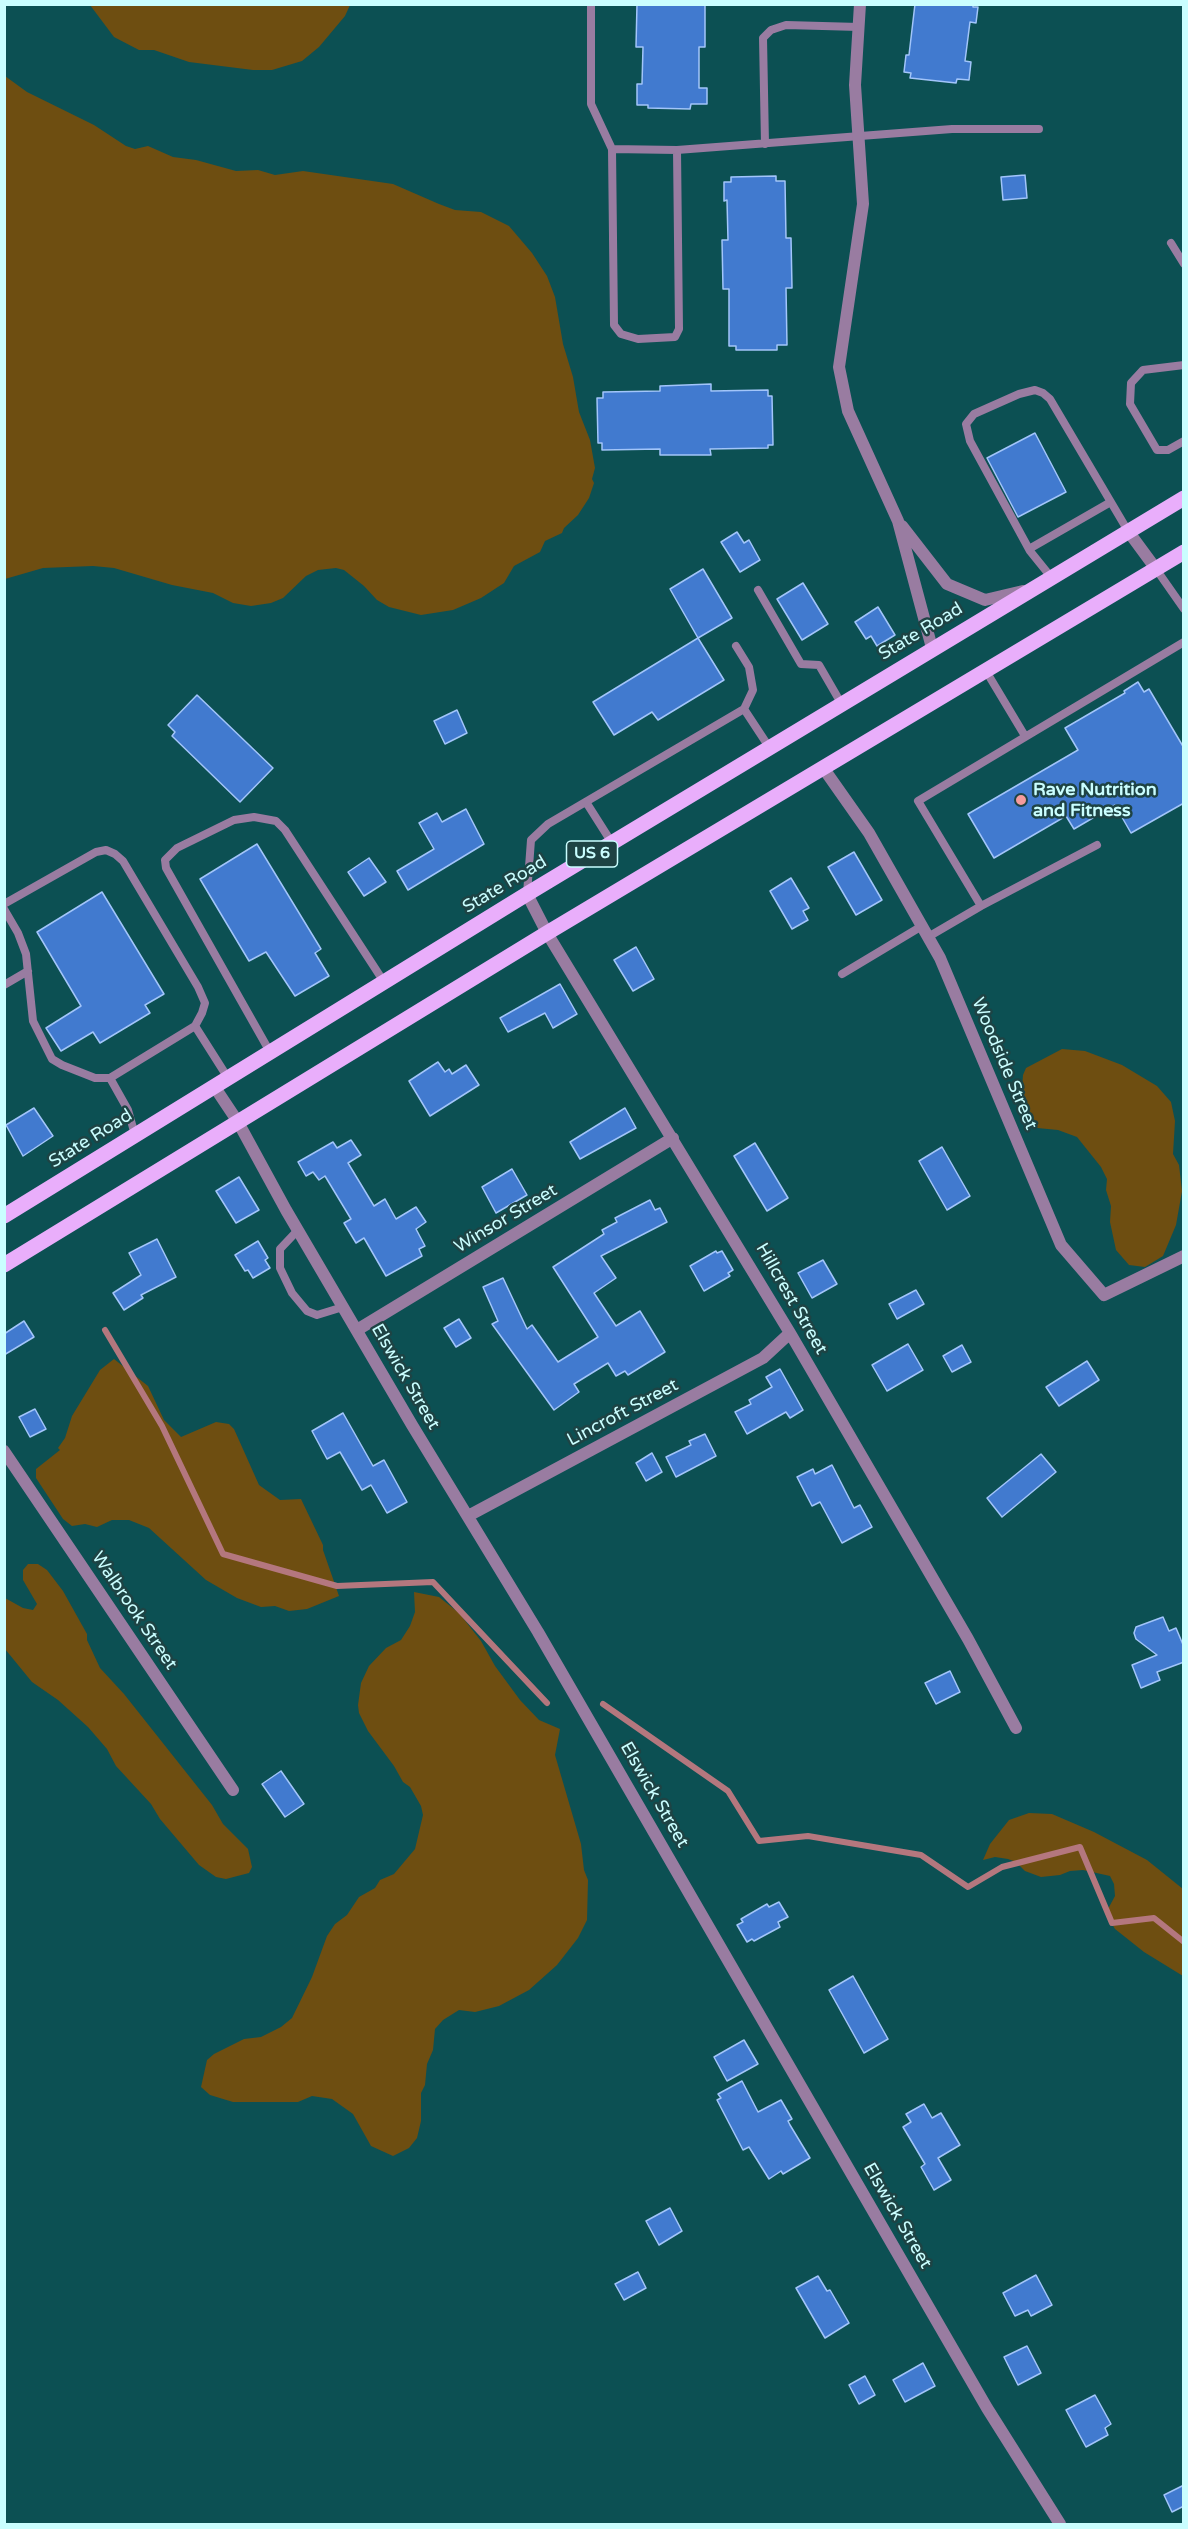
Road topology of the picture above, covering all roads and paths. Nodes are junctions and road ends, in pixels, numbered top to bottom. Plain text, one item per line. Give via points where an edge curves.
1 (591, 4) edge
2 (860, 4) edge
3 (859, 27) junction
4 (1039, 129) dead end
5 (859, 137) junction
6 (765, 144) junction
7 (612, 149) junction
8 (677, 150) junction
9 (1171, 243) dead end
10 (1184, 264) edge
11 (1184, 365) edge
12 (1184, 441) edge
13 (1184, 498) edge
14 (1109, 503) junction
15 (898, 521) junction
16 (1128, 531) junction
17 (1029, 549) junction
18 (1184, 552) edge
19 (1156, 568) junction
20 (1051, 577) junction
21 (758, 590) dead end
22 (1028, 590) junction
23 (1184, 609) edge
24 (1184, 642) edge
25 (736, 646) dead end
26 (932, 648) junction
27 (986, 671) junction
28 (841, 703) junction
29 (744, 709) junction
30 (1025, 736) junction
31 (770, 747) junction
32 (824, 769) junction
33 (586, 802) junction
34 (612, 843) junction
35 (1097, 845) dead end
36 (527, 894) junction
37 (981, 906) junction
38 (4, 907) edge
39 (925, 932) junction
40 (547, 933) junction
41 (28, 972) junction
42 (842, 974) dead end
43 (384, 982) junction
44 (4, 985) edge
45 (195, 1026) junction
46 (270, 1052) junction
47 (110, 1078) junction
48 (221, 1082) junction
49 (238, 1122) junction
50 (135, 1135) junction
51 (673, 1138) junction
52 (4, 1216) edge
53 (298, 1230) junction
54 (1184, 1256) edge
55 (4, 1265) edge
56 (343, 1307) junction
57 (357, 1330) junction
58 (790, 1333) junction
59 (4, 1451) edge
60 (468, 1516) junction
61 (1016, 1728) dead end
62 (233, 1790) dead end
63 (1059, 2524) edge

1 - 7 lane via 591,104
2 - 3 street
3 - 5 street via 855,85
3 - 6 lane via 786,25 771,30 763,38
4 - 5 lane via 952,129
5 - 6 lane
5 - 15 street via 863,204 838,367 848,411
6 - 8 lane
7 - 8 lane
7 - 8 lane via 614,325 621,334 638,339 675,337 678,329
9 - 10 lane
11 - 12 lane via 1143,370 1131,383 1130,393 1130,404 1158,450 1168,450
13 - 16 main road, State Road / US 6
14 - 16 lane
14 - 17 lane
14 - 17 lane via 1067,427 1043,393 1035,390 1019,394 974,414 966,424 970,441
15 - 22 street via 947,584 985,600
15 - 26 street
16 - 19 street
16 - 20 main road, State Road / US 6
17 - 20 lane
18 - 19 main road, US 6
19 - 23 lane
19 - 27 main road, US 6
20 - 22 main road, State Road / US 6
21 - 28 lane via 801,664 819,665
22 - 26 main road, State Road / US 6
24 - 30 lane
25 - 29 lane via 749,667 753,690
26 - 28 main road, State Road / US 6
27 - 30 lane
27 - 32 main road, US 6
28 - 31 main road, State Road / US 6
29 - 31 lane
29 - 33 lane
30 - 37 lane via 918,801
31 - 34 main road, State Road / US 6
32 - 39 street, Woodside Street via 869,833
32 - 40 main road, US 6
33 - 34 lane
33 - 36 lane via 548,824 531,840
34 - 36 main road, State Road / US 6
35 - 37 lane
36 - 40 street, Hillcrest Street
36 - 43 main road, State Road / US 6
37 - 39 lane
38 - 41 lane via 26,954
38 - 45 lane via 96,852 106,850 115,854 123,861 198,987 204,1003
39 - 42 lane
39 - 54 street, Woodside Street via 940,958 1061,1245 1104,1295
40 - 49 main road, US 6
40 - 51 street, Hillcrest Street
41 - 44 lane
41 - 47 lane via 33,1021 52,1059 79,1073
43 - 46 main road, State Road / US 6
43 - 46 lane via 276,821 254,817 234,820 177,848 165,860 166,868
45 - 47 lane
45 - 48 lane
46 - 48 main road, State Road / US 6
47 - 50 lane via 128,1110
48 - 49 street, Elswick Street
48 - 50 main road, State Road / US 6
49 - 53 street, Elswick Street
49 - 55 main road, US 6
50 - 52 main road, State Road / US 6
51 - 57 street, Winsor Street
51 - 58 street, Hillcrest Street
53 - 56 street, Elswick Street
53 - 56 lane via 280,1249 280,1268 292,1293 307,1311 317,1316
56 - 57 street, Elswick Street
57 - 60 street, Elswick Street
58 - 60 street, Lincroft Street via 763,1359
58 - 61 street, Hillcrest Street
59 - 62 street, Walbrook Street
60 - 63 street, Elswick Street via 987,2408

